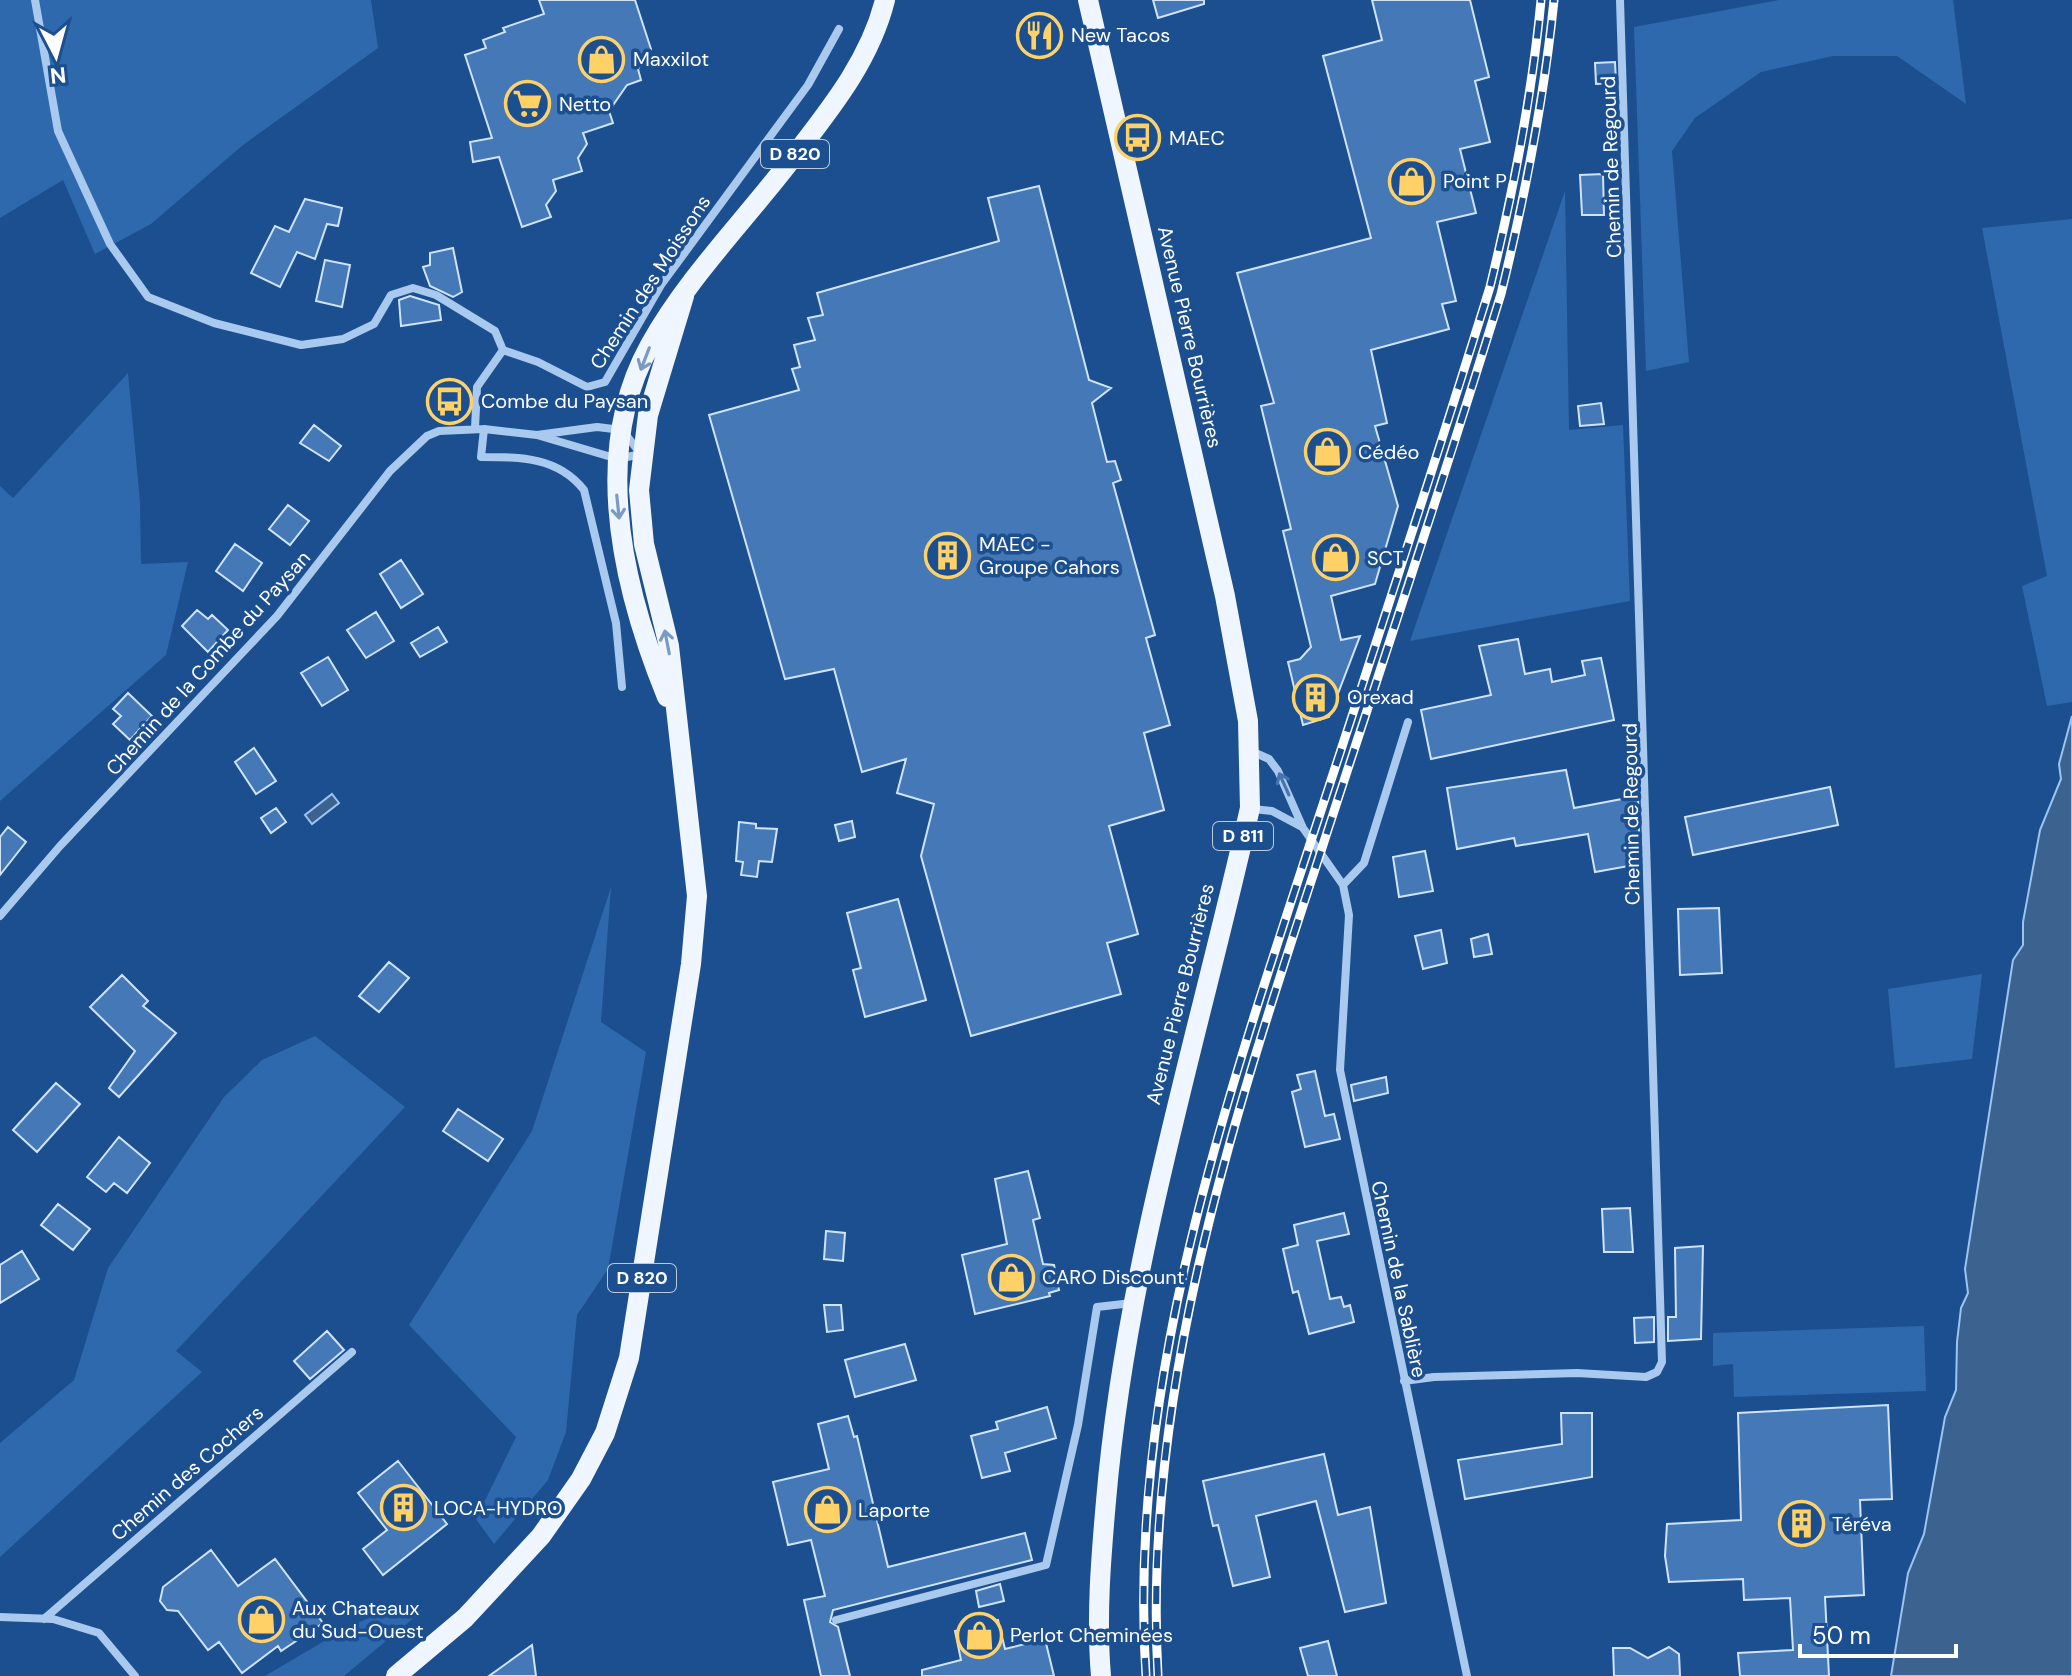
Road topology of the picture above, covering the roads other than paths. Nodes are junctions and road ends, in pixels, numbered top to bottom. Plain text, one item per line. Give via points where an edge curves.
1 (35, 0) edge
2 (885, 0) edge
3 (1088, 0) edge
4 (1620, 0) edge
5 (839, 29) dead end
6 (684, 296) junction
7 (503, 350) junction
8 (480, 429) junction
9 (622, 430) junction
10 (537, 435) junction
11 (641, 454) junction
12 (618, 459) junction
13 (622, 687) dead end
14 (676, 720) junction
15 (1408, 722) dead end
16 (1251, 751) junction
17 (1250, 808) junction
18 (1303, 828) junction
19 (1343, 885) junction
20 (0, 916) edge
21 (1132, 1303) junction
22 (352, 1352) dead end
23 (1404, 1381) junction
24 (0, 1617) edge
25 (44, 1619) junction
26 (836, 1620) dead end
27 (135, 1676) edge
28 (396, 1676) edge
29 (1101, 1676) edge
30 (1467, 1676) edge

1 - 7 street via 58,131 110,244 148,297 214,323 301,345 343,339 374,324 391,295 413,288 436,295 495,331
2 - 6 main road, D 820 via 858,67 831,107
3 - 16 main road, Avenue Pierre Bourrières / D 811 via 1225,596
4 - 23 street, Chemin de Regourd via 1662,1362 1646,1377 1577,1373
5 - 7 street, Chemin des Moissons via 808,85 661,285 605,382 587,387
6 -> 9 main road, D 820 via 650,346
6 - 11 main road, D 820 via 651,402
7 - 8 street via 477,387
8 - 10 street, Chemin de la Combe du Paysan
8 - 13 street via 481,457 546,462 571,473 584,490 616,623
8 - 20 street, Chemin de la Combe du Paysan via 439,431 413,446 277,616
9 - 10 street, Chemin de la Combe du Paysan via 597,427
9 - 11 street
9 - 12 main road, D 820
10 - 12 street, Chemin de la Combe du Paysan
11 - 12 street, Chemin de la Combe du Paysan
14 -> 11 main road, D 820 via 669,646 644,544
12 -> 14 main road, D 820 via 623,551 653,662
14 - 28 main road, D 820 via 696,910 629,1358 605,1433 541,1536 465,1618
15 - 19 street via 1364,863
16 - 17 main road, Avenue Pierre Bourrières / D 811
18 -> 16 street, Chemin de la Sablière via 1278,771 1269,759
17 - 18 street, Chemin de la Sablière via 1272,811
17 - 21 main road, Avenue Pierre Bourrières / D 811
18 - 19 street, Chemin de la Sablière
19 - 23 street, Chemin de la Sablière via 1349,915 1340,1070
21 - 26 street via 1097,1307 1078,1425 1046,1565
21 - 29 main road, Avenue Pierre Bourrières / D 811 via 1111,1441 1102,1553
22 - 25 street, Chemin des Cochers
23 - 30 street, Chemin de la Sablière
24 - 25 street
25 - 27 street via 99,1633

